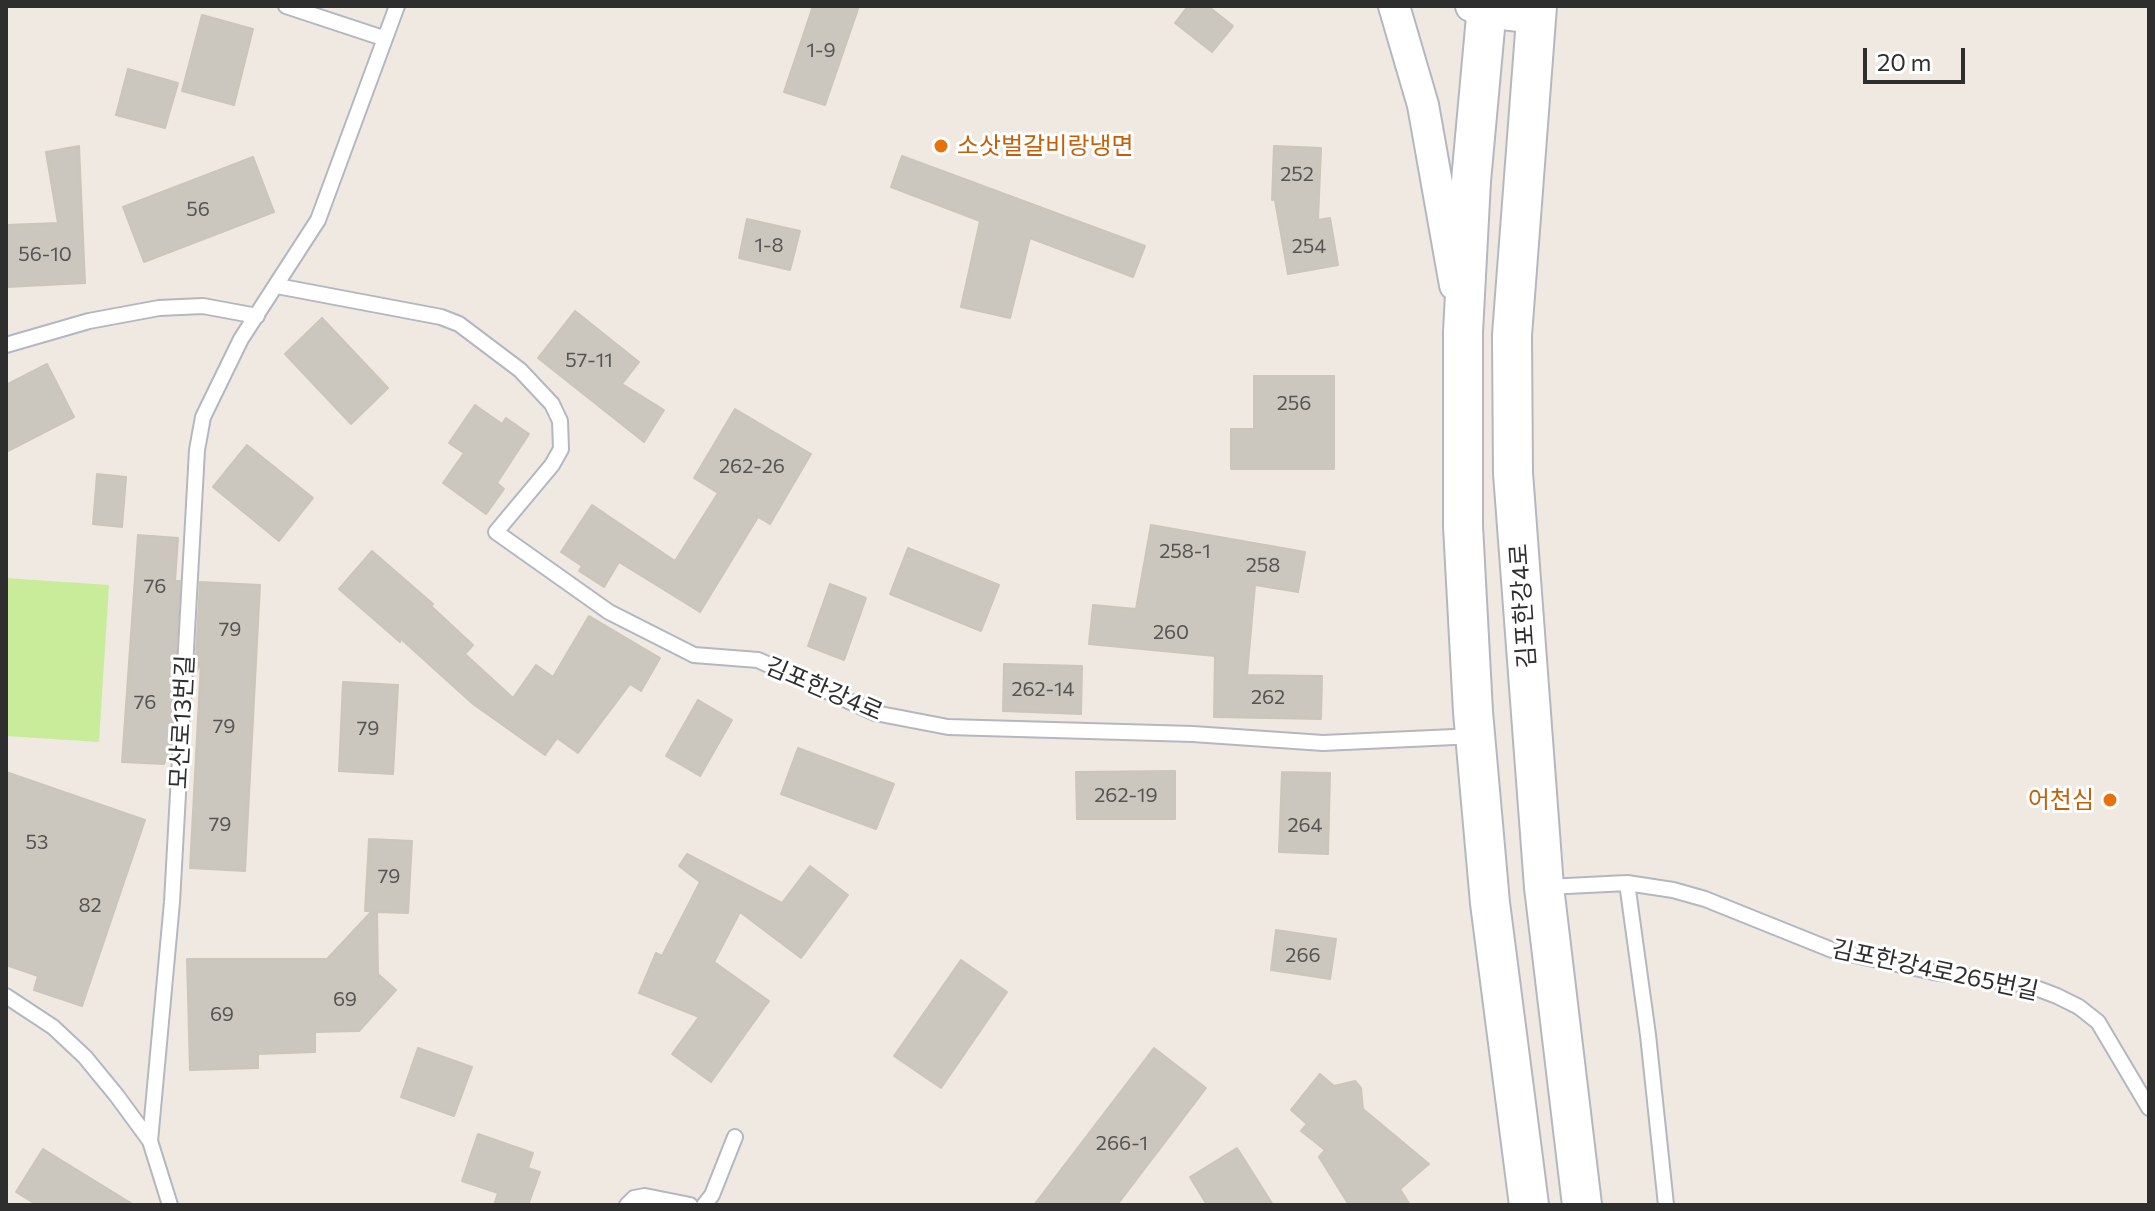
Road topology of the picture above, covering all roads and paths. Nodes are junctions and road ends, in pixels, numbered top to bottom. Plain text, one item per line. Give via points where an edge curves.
1 (286, 6) edge
2 (397, 6) edge
3 (1394, 6) edge
4 (1481, 8) edge
5 (1536, 12) edge
6 (383, 38) junction
7 (277, 286) junction
8 (257, 316) junction
9 (1463, 332) junction
10 (6, 345) edge
11 (1476, 736) junction
12 (1627, 883) junction
13 (1544, 887) junction
14 (6, 996) edge
15 (2149, 1108) edge
16 (735, 1137) dead end
17 (150, 1141) junction
18 (170, 1205) edge
19 (627, 1205) edge
20 (690, 1205) edge
21 (704, 1205) edge
22 (1529, 1205) edge
23 (1582, 1205) edge
24 (1666, 1205) edge

1 - 6 lane
2 - 6 lane, 모산로13번길
3 - 9 street via 1423,105
4 - 5 street
4 - 9 street
5 - 13 street, 김포한강4로 via 1512,335 1513,443
6 - 7 lane, 모산로13번길 via 318,220
7 - 8 lane, 모산로13번길
7 - 11 lane, 김포한강4로 via 423,312 459,324 520,370 560,421 561,449 496,532 609,612 694,655 758,660 842,700 911,722 963,728 1323,743
8 - 10 lane via 203,306 159,308
8 - 17 lane, 모산로13번길 via 219,380 203,417 197,450 172,902
9 - 11 street via 1463,526
11 - 22 street via 1490,903
12 - 13 lane, 김포한강4로265번길
12 - 15 lane, 김포한강4로265번길 via 1705,899 1832,950 2028,985 2057,996 2098,1022
12 - 24 lane
13 - 23 street, 김포한강4로
14 - 17 lane via 53,1027 85,1057
16 - 21 lane
17 - 18 lane
19 - 20 lane via 645,1196

